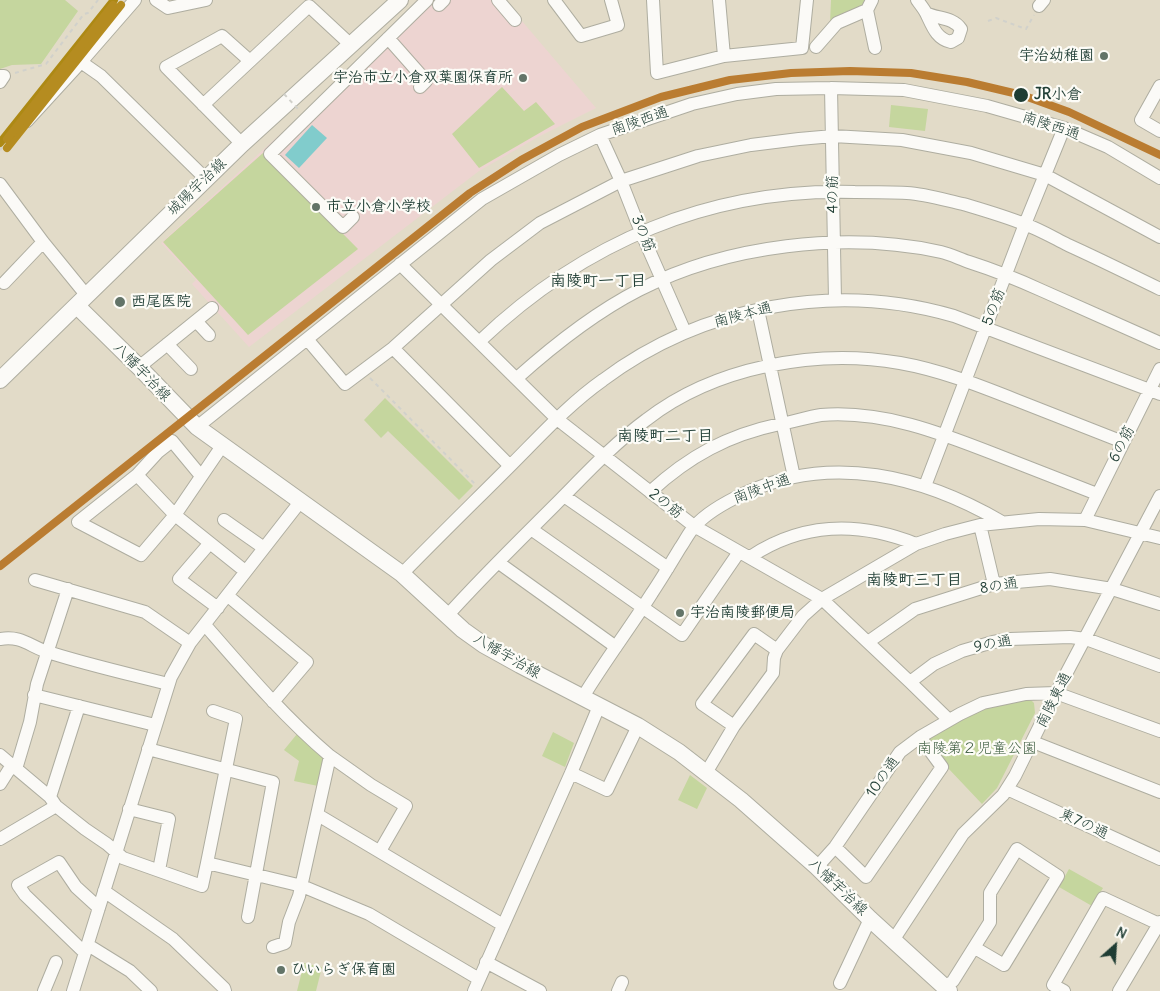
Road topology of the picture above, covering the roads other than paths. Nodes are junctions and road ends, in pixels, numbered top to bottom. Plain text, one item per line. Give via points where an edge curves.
1 (135, 0) edge
2 (156, 0) edge
3 (206, 0) edge
4 (400, 0) edge
5 (498, 0) edge
6 (554, 0) edge
7 (611, 0) edge
8 (652, 0) edge
9 (719, 0) edge
10 (807, 0) edge
11 (917, 0) edge
12 (437, 2) edge
13 (869, 5) edge
14 (926, 13) dead end
15 (514, 20) dead end
16 (388, 38) junction
17 (351, 45) junction
18 (816, 47) dead end
19 (875, 48) dead end
20 (724, 56) junction
21 (250, 61) junction
22 (81, 62) junction
23 (1160, 86) edge
24 (420, 87) dead end
25 (831, 88) junction
26 (204, 105) junction
27 (26, 121) road end
28 (1064, 128) junction
29 (1160, 131) edge
30 (600, 135) junction
31 (833, 136) junction
32 (242, 144) junction
33 (1045, 175) junction
34 (1160, 178) edge
35 (206, 179) junction
36 (621, 181) junction
37 (0, 184) edge
38 (833, 191) junction
39 (353, 217) dead end
40 (1025, 224) junction
41 (641, 232) junction
42 (1160, 237) edge
43 (43, 242) junction
44 (834, 242) junction
45 (400, 264) junction
46 (1007, 274) junction
47 (662, 279) junction
48 (4, 283) dead end
49 (1160, 289) edge
50 (835, 300) junction
51 (82, 301) junction
52 (441, 305) junction
53 (212, 308) dead end
54 (758, 310) junction
55 (196, 321) junction
56 (986, 328) junction
57 (685, 332) junction
58 (209, 335) dead end
59 (307, 339) junction
60 (480, 341) junction
61 (1160, 343) edge
62 (167, 344) junction
63 (393, 348) junction
64 (770, 365) junction
65 (139, 367) junction
66 (191, 369) dead end
67 (1160, 369) edge
68 (517, 378) junction
69 (0, 380) edge
70 (966, 380) junction
71 (1155, 392) edge
72 (557, 419) junction
73 (782, 424) junction
74 (197, 427) junction
75 (944, 434) junction
76 (1122, 442) junction
77 (222, 446) junction
78 (604, 455) junction
79 (510, 466) junction
80 (137, 475) junction
81 (201, 476) junction
82 (794, 477) junction
83 (925, 486) junction
84 (650, 492) junction
85 (1097, 494) junction
86 (564, 496) junction
87 (1160, 496) edge
88 (300, 502) junction
89 (175, 516) junction
90 (224, 520) dead end
91 (1085, 520) junction
92 (1002, 522) junction
93 (980, 525) junction
94 (694, 526) junction
95 (531, 529) junction
96 (1142, 532) junction
97 (1160, 538) edge
98 (209, 544) junction
99 (916, 544) junction
100 (264, 548) junction
101 (745, 555) junction
102 (498, 563) junction
103 (668, 568) junction
104 (245, 572) junction
105 (402, 574) junction
106 (35, 580) dead end
107 (994, 584) junction
108 (1112, 589) junction
109 (68, 590) junction
110 (228, 596) junction
111 (822, 599) junction
112 (1160, 604) edge
113 (218, 608) junction
114 (643, 608) junction
115 (447, 616) junction
116 (205, 625) junction
117 (0, 639) edge
118 (1086, 639) junction
119 (868, 642) junction
120 (190, 643) junction
121 (616, 647) junction
122 (777, 650) junction
123 (48, 653) junction
124 (1160, 666) edge
125 (910, 682) junction
126 (168, 684) junction
127 (1056, 693) junction
128 (34, 695) junction
129 (583, 698) junction
130 (273, 702) junction
131 (79, 706) junction
132 (599, 706) junction
133 (213, 712) dead end
134 (949, 720) junction
135 (155, 725) junction
136 (638, 726) junction
137 (734, 726) junction
138 (1160, 730) edge
139 (920, 737) junction
140 (1033, 742) junction
141 (148, 749) junction
142 (0, 755) edge
143 (330, 756) junction
144 (14, 767) junction
145 (225, 769) junction
146 (571, 773) junction
147 (706, 773) junction
148 (0, 784) edge
149 (1007, 789) junction
150 (1160, 792) edge
151 (53, 802) junction
152 (128, 809) junction
153 (318, 815) junction
154 (0, 839) edge
155 (835, 847) junction
156 (380, 851) junction
157 (116, 852) junction
158 (1160, 859) edge
159 (207, 864) junction
160 (818, 867) junction
161 (159, 870) junction
162 (256, 876) junction
163 (302, 886) junction
164 (104, 891) junction
165 (99, 908) junction
166 (248, 917) dead end
167 (870, 918) junction
168 (1159, 923) edge
169 (503, 925) junction
170 (894, 940) junction
171 (273, 947) dead end
172 (976, 948) junction
173 (87, 949) junction
174 (56, 962) dead end
175 (486, 962) junction
176 (840, 983) dead end
177 (476, 985) edge
178 (947, 989) edge
179 (49, 990) edge
180 (73, 991) edge
181 (151, 991) edge
182 (225, 991) edge
183 (540, 991) edge
184 (1064, 991) edge
185 (1120, 991) edge

1 - 22 street
2 - 3 street via 168,8
4 - 17 main road, 城陽宇治線
5 - 15 street
6 - 7 street via 582,36 618,25
8 - 20 street via 657,73
9 - 20 street
10 - 20 street via 802,48
11 - 14 street
12 - 16 street via 403,23
13 - 18 street via 837,23
13 - 19 street
16 - 24 street via 426,81
16 - 39 street via 270,154 343,227
17 - 21 street via 309,6
17 - 32 main road, 城陽宇治線
21 - 26 street
21 - 26 street via 222,36 166,67
22 - 27 street
22 - 35 street via 101,76
23 - 29 street via 1141,120
25 - 28 street, 南陵西通 via 904,90 987,106
25 - 30 street, 南陵西通 via 776,89 717,98 667,111
25 - 31 street, 4の筋
26 - 32 street
28 - 33 street, 5の筋
28 - 34 street, 南陵西通 via 1108,147
30 - 36 street, 3の筋
30 - 45 street, 南陵西通 via 482,199
31 - 33 street via 930,144
31 - 36 street via 728,149
31 - 38 street, 4の筋
32 - 35 main road, 城陽宇治線
33 - 40 street, 5の筋
33 - 42 street
35 - 51 main road, 城陽宇治線
36 - 41 street, 3の筋
36 - 52 street via 540,223 491,260
37 - 43 street
38 - 40 street via 909,193 962,204
38 - 41 street via 742,200 691,213
38 - 44 street, 4の筋
40 - 46 street, 5の筋
40 - 49 street
41 - 47 street, 3の筋
41 - 60 street via 558,277
43 - 48 street
43 - 51 street
44 - 46 street via 941,252
44 - 47 street via 768,249 716,260
44 - 50 street, 4の筋
45 - 52 street, 2の筋
45 - 59 street, 南陵西通
46 - 56 street, 5の筋
46 - 61 street
47 - 57 street, 3の筋
47 - 68 street via 595,315
50 - 54 street, 南陵本通
50 - 56 street, 南陵本通 via 922,307
51 - 65 main road, 八幡宇治線
51 - 69 main road, 城陽宇治線
52 - 60 street, 2の筋
52 - 63 street
53 - 55 street
54 - 57 street, 南陵本通
54 - 64 street
55 - 58 street
55 - 62 street
56 - 70 street, 5の筋
56 - 71 street, 南陵本通
57 - 72 street, 南陵本通 via 619,368
59 - 63 street via 346,384
59 - 74 street, 南陵西通
60 - 68 street, 2の筋
62 - 65 street
62 - 66 street
63 - 79 street
64 - 70 street via 827,358 864,359 902,364
64 - 73 street
64 - 78 street via 707,386 673,402 646,419
65 - 74 main road, 八幡宇治線
67 - 71 street, 6の筋
68 - 72 street, 2の筋
70 - 75 street, 5の筋
70 - 76 street
71 - 76 street, 6の筋
72 - 78 street, 2の筋
72 - 79 street, 南陵本通
73 - 75 street via 820,416 861,416
73 - 82 street
73 - 84 street via 744,434 711,448 672,472
74 - 77 main road, 八幡宇治線
75 - 83 street, 5の筋
75 - 85 street
76 - 85 street, 6の筋
77 - 81 street
77 - 88 main road, 八幡宇治線
78 - 84 street, 2の筋
78 - 86 street
79 - 105 street, 南陵本通
80 - 81 street via 172,441
80 - 89 street
80 - 89 street via 78,522 141,555
81 - 89 street
82 - 83 street, 南陵中通 via 858,472
82 - 94 street, 南陵中通 via 738,496
83 - 92 street, 南陵中通 via 977,507
84 - 94 street, 2の筋
85 - 91 street, 6の筋
86 - 95 street
86 - 103 street
87 - 96 street, 南陵東通
88 - 100 street
88 - 105 main road, 八幡宇治線
89 - 98 street
90 - 100 street
91 - 92 street
91 - 96 street
92 - 93 street
93 - 99 street
93 - 107 street
94 - 101 street, 2の筋
94 - 103 street, 南陵中通
95 - 102 street
95 - 114 street
96 - 97 street
96 - 108 street, 南陵東通
98 - 104 street
98 - 113 street via 179,579
99 - 101 street via 898,537 845,528 793,535
99 - 111 street
100 - 104 street
101 - 111 street, 2の筋
101 - 114 street via 682,635
102 - 115 street
102 - 121 street
103 - 114 street, 南陵中通
104 - 110 street
105 - 115 main road, 八幡宇治線
106 - 109 street
107 - 108 street, 8の通 via 1050,579
107 - 119 street, 8の通 via 915,609
108 - 112 street, 8の通
108 - 118 street, 南陵東通
109 - 120 street via 145,612
109 - 123 street
110 - 113 street
110 - 130 street via 308,662
111 - 119 street, 2の筋
111 - 122 street via 803,616
113 - 116 street
114 - 121 street, 南陵中通
115 - 129 main road, 八幡宇治線 via 484,645
116 - 120 street
116 - 130 street
117 - 123 street via 11,637 26,641
118 - 124 street, 9の通
118 - 125 street, 9の通 via 1037,637 993,642 947,657
118 - 127 street, 南陵東通
119 - 125 street, 2の筋
120 - 126 street
121 - 129 street, 南陵中通
122 - 137 street via 773,673
122 - 137 street via 754,634 702,704
123 - 126 street
123 - 128 street
125 - 134 street, 2の筋
126 - 135 street
127 - 134 street, 10の通 via 996,699
127 - 138 street
127 - 140 street, 南陵東通
128 - 131 street
128 - 144 street via 30,722
129 - 132 main road, 八幡宇治線
130 - 143 street
131 - 135 street
131 - 151 street
132 - 136 main road, 八幡宇治線
132 - 146 street
133 - 145 street via 236,719
134 - 139 street, 10の通
135 - 141 street
136 - 146 street via 607,790
136 - 147 main road, 八幡宇治線
137 - 147 street
139 - 155 street, 10の通 via 900,752
139 - 155 street via 942,767 866,877
140 - 149 street, 南陵東通
140 - 150 street
141 - 145 street
141 - 152 street
142 - 144 street
143 - 153 street
143 - 156 street via 406,806
144 - 148 street
144 - 151 street
145 - 159 street
145 - 162 street via 273,782
146 - 169 street
147 - 160 main road, 八幡宇治線
149 - 158 street, 東7の通
149 - 170 street, 南陵東通 via 963,834
151 - 154 street
151 - 157 street
152 - 157 street
152 - 161 street via 169,819
153 - 156 street
153 - 163 street
155 - 160 street, 10の通
156 - 169 street
157 - 161 street via 123,858
157 - 164 street
159 - 161 street via 202,886
159 - 162 street
160 - 167 main road, 八幡宇治線
162 - 163 street
162 - 166 street
163 - 171 street via 285,943
163 - 177 street via 369,914
164 - 165 street
164 - 182 street via 173,939
165 - 173 street
165 - 173 street via 76,887 59,862 18,885 25,895
167 - 170 main road, 八幡宇治線
167 - 176 street
168 - 184 street via 1103,898 1053,985
168 - 185 street
169 - 175 street
170 - 178 main road, 八幡宇治線
172 - 172 street via 990,922 990,893 1017,849 1058,876 1004,965
172 - 178 street
173 - 180 street
173 - 181 street via 130,971
174 - 179 street
175 - 177 street
175 - 183 street

